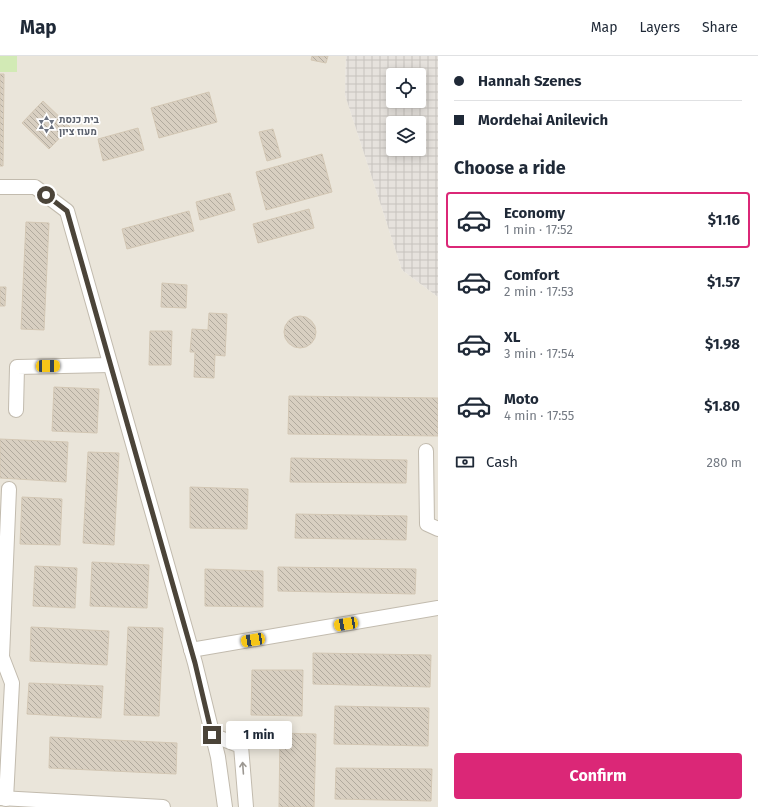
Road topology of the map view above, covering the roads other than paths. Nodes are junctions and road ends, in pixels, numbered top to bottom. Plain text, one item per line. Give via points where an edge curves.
1 (0, 187) edge
2 (110, 365) junction
3 (16, 410) dead end
4 (426, 451) dead end
5 (9, 489) dead end
6 (438, 529) edge
7 (438, 608) edge
8 (191, 650) junction
9 (212, 735) junction
10 (3, 799) edge
11 (163, 807) edge
12 (225, 807) edge
13 (246, 807) edge

1 - 2 street via 35,187 67,211
2 - 3 street via 17,367
2 - 8 street
4 - 6 street via 426,524
5 - 10 street via 2,657 12,683
7 - 8 street
8 - 9 street
9 - 12 street
13 -> 9 street via 241,746
10 - 11 street

